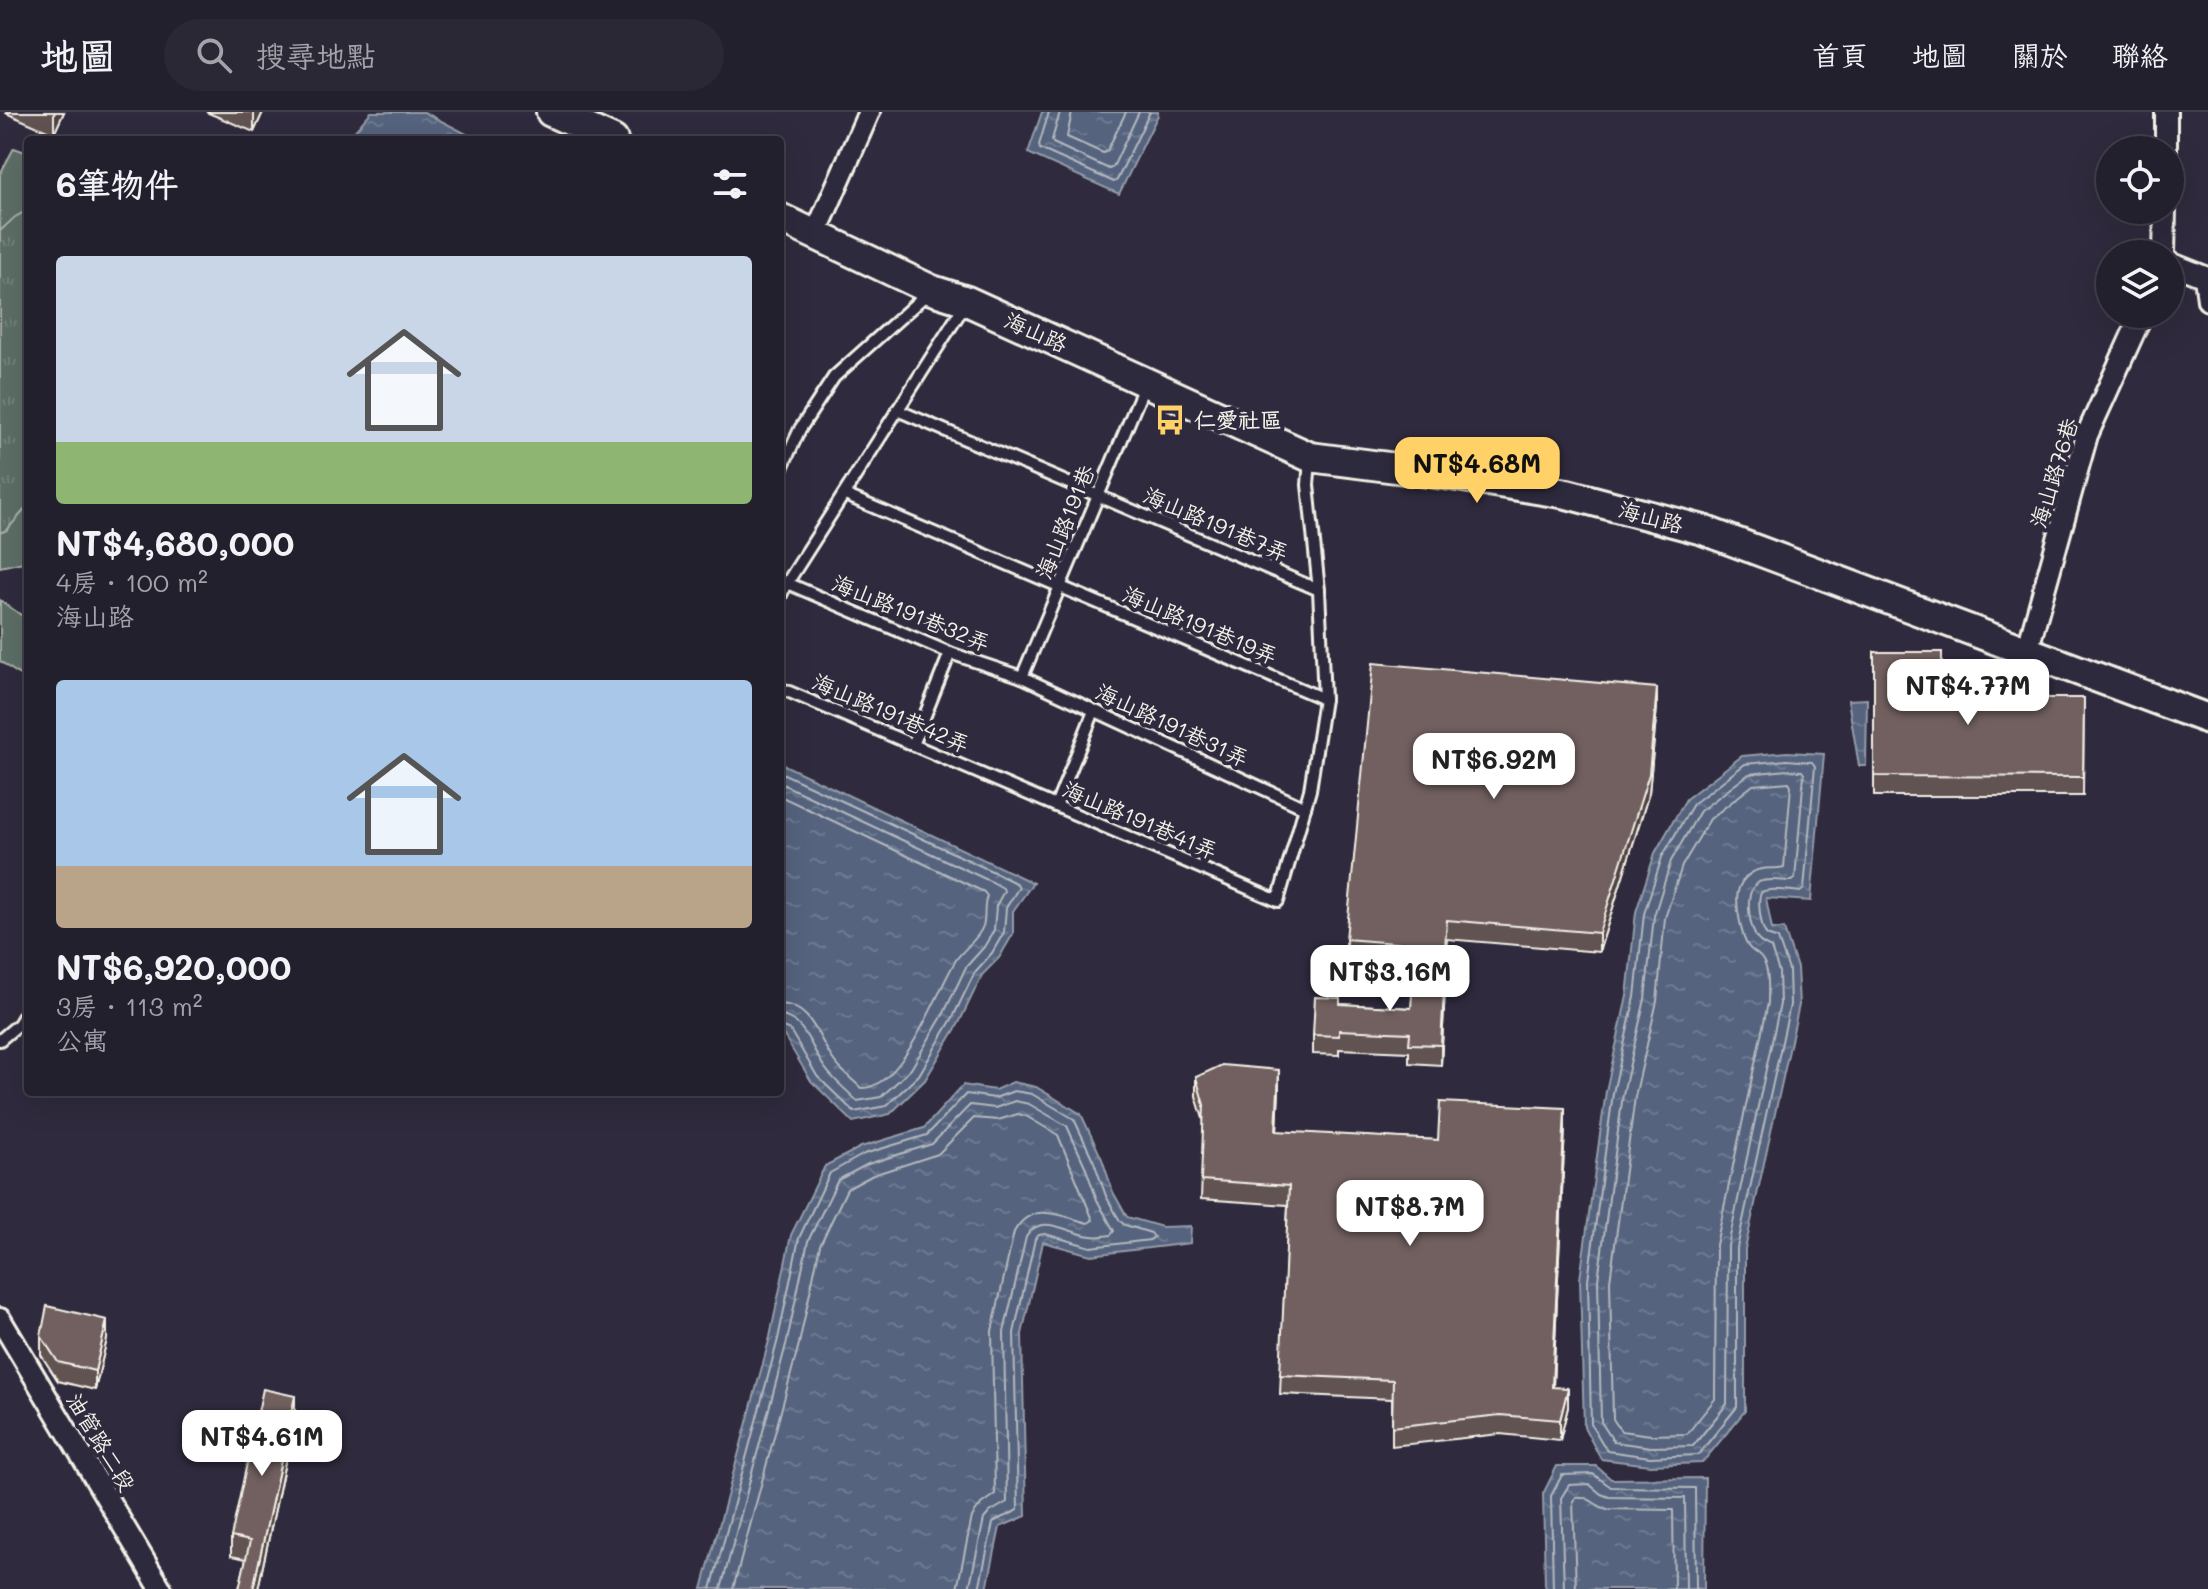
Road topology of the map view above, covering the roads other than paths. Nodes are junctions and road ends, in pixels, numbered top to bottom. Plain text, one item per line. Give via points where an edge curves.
1 (551, 112) edge
2 (869, 112) edge
3 (2166, 112) edge
4 (604, 136) edge
5 (2166, 136) edge
6 (784, 220) edge
7 (815, 235) junction
8 (2184, 269) edge
9 (932, 290) junction
10 (2208, 300) edge
11 (967, 301) junction
12 (2136, 328) edge
13 (1146, 382) junction
14 (897, 410) junction
15 (1310, 457) junction
16 (784, 463) edge
17 (845, 495) junction
18 (1097, 495) junction
19 (787, 583) junction
20 (1060, 587) junction
21 (784, 589) edge
22 (1319, 590) junction
23 (2027, 651) junction
24 (950, 653) junction
25 (1022, 677) junction
26 (784, 690) edge
27 (1324, 699) junction
28 (1094, 711) junction
29 (2208, 719) edge
30 (913, 745) junction
31 (986, 776) joint
32 (1056, 806) junction
33 (1305, 808) junction
34 (24, 1016) edge
35 (0, 1040) edge
36 (0, 1319) edge
37 (161, 1589) edge

1 - 4 main road
2 - 7 street
3 - 5 street
6 - 7 main road, 海山路
7 - 9 main road, 海山路
8 - 10 street via 2205,277
9 - 11 main road, 海山路
9 - 16 lane via 834,377
11 - 13 main road, 海山路
11 - 14 lane
12 - 23 street, 海山路76巷 via 2087,435
13 - 15 main road, 海山路
13 - 18 lane, 海山路191巷
14 - 17 lane
14 - 18 lane, 海山路191巷7弄
15 - 22 lane
15 - 23 main road, 海山路 via 1567,494 1703,530
17 - 19 lane
17 - 20 lane, 海山路191巷19弄
18 - 20 lane, 海山路191巷
18 - 22 lane, 海山路191巷7弄
19 - 21 lane
19 - 24 lane, 海山路191巷32弄
20 - 25 lane, 海山路191巷
20 - 27 lane, 海山路191巷19弄
22 - 27 lane
23 - 29 main road, 海山路
24 - 25 lane, 海山路191巷32弄
24 - 30 lane
25 - 28 lane, 海山路191巷31弄
26 - 30 lane, 海山路191巷42弄
27 - 33 lane
28 - 32 lane
28 - 33 lane, 海山路191巷31弄
30 - 31 lane, 海山路191巷42弄
31 - 32 lane, 海山路191巷41弄
32 - 33 lane, 海山路191巷41弄 via 1278,901
34 - 35 lane
36 - 37 street, 油管路二段

